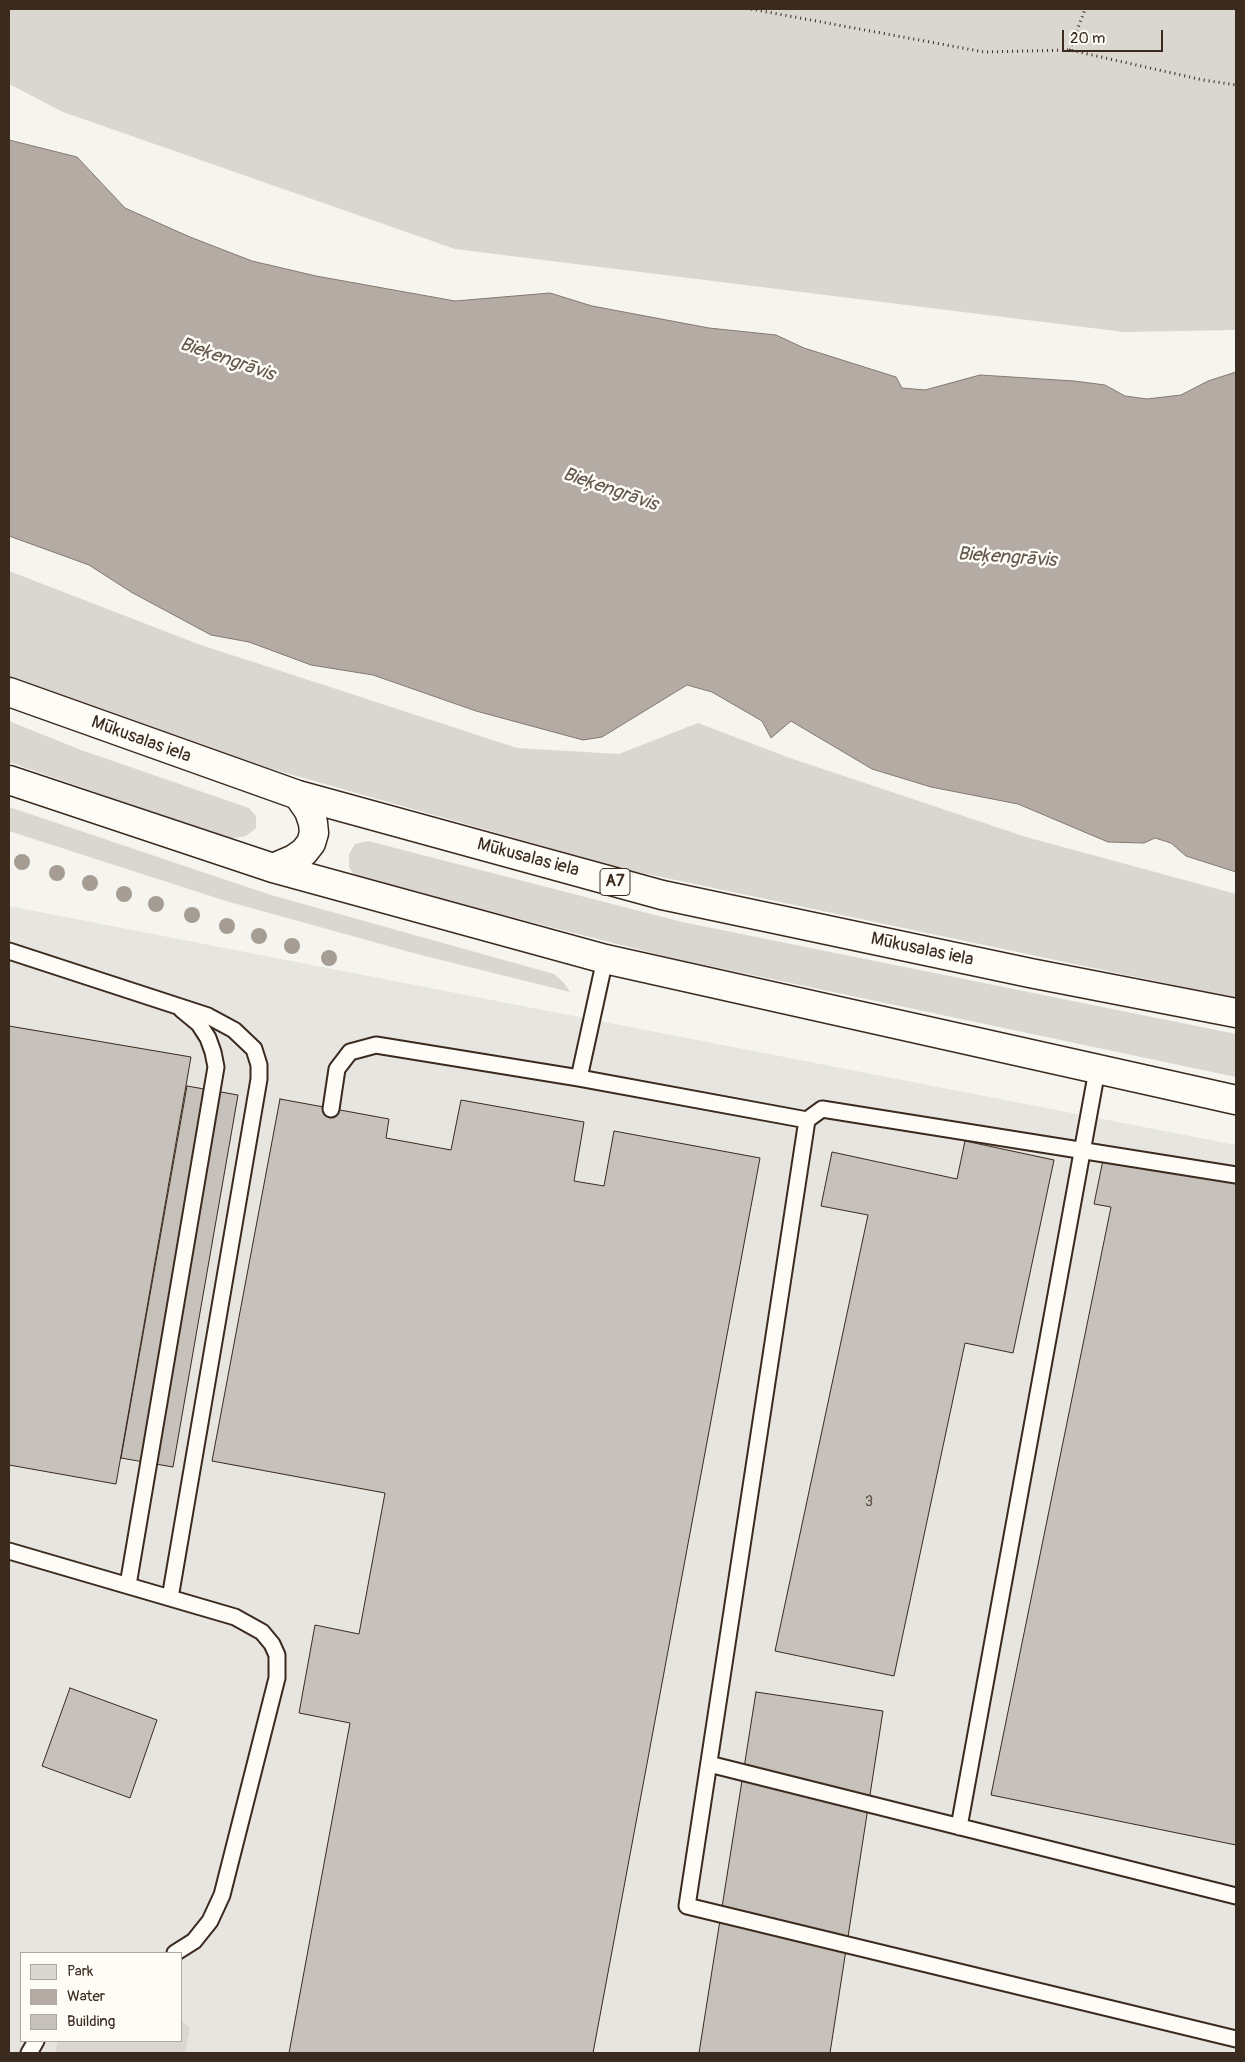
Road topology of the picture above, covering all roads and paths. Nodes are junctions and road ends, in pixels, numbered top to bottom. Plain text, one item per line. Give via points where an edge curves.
1 (751, 9) edge
2 (1085, 9) edge
3 (1070, 50) junction
4 (1236, 85) edge
5 (9, 692) edge
6 (9, 780) edge
7 (298, 795) junction
8 (272, 868) junction
9 (9, 951) edge
10 (34, 959) junction
11 (605, 960) junction
12 (9, 962) edge
13 (176, 1005) junction
14 (1236, 1013) edge
15 (1097, 1070) junction
16 (578, 1078) junction
17 (1236, 1100) edge
18 (331, 1109) dead end
19 (807, 1120) junction
20 (1083, 1149) junction
21 (1236, 1174) edge
22 (9, 1552) edge
23 (128, 1584) junction
24 (170, 1598) junction
25 (709, 1764) junction
26 (959, 1827) junction
27 (1236, 1896) edge
28 (177, 1952) edge
29 (1236, 2039) edge
30 (35, 2042) edge
31 (29, 2053) edge

1 - 3 path via 984,52
2 - 3 path
3 - 4 path
5 - 7 highway, Mūkusalas iela / A7
6 - 8 highway
7 - 8 highway via 312,817 313,838 294,860
7 - 14 highway, Mūkusalas iela / A7 via 662,895
8 - 11 highway
9 - 10 lane
10 - 12 lane
10 - 13 lane
11 - 15 highway
11 - 16 lane
13 - 23 lane via 199,1024 214,1052 216,1066
13 - 24 lane via 208,1016 234,1030 254,1050 259,1079
15 - 17 highway
15 - 20 lane
16 - 18 lane via 376,1045 350,1052 336,1070
16 - 19 lane
19 - 20 lane via 822,1109
19 - 25 lane
20 - 21 lane
20 - 26 lane
22 - 23 lane
23 - 24 lane
24 - 28 lane via 235,1617 262,1632 277,1655 277,1678 222,1895 210,1921 194,1941
25 - 26 lane
25 - 29 lane via 687,1906
26 - 27 lane
30 - 31 lane

